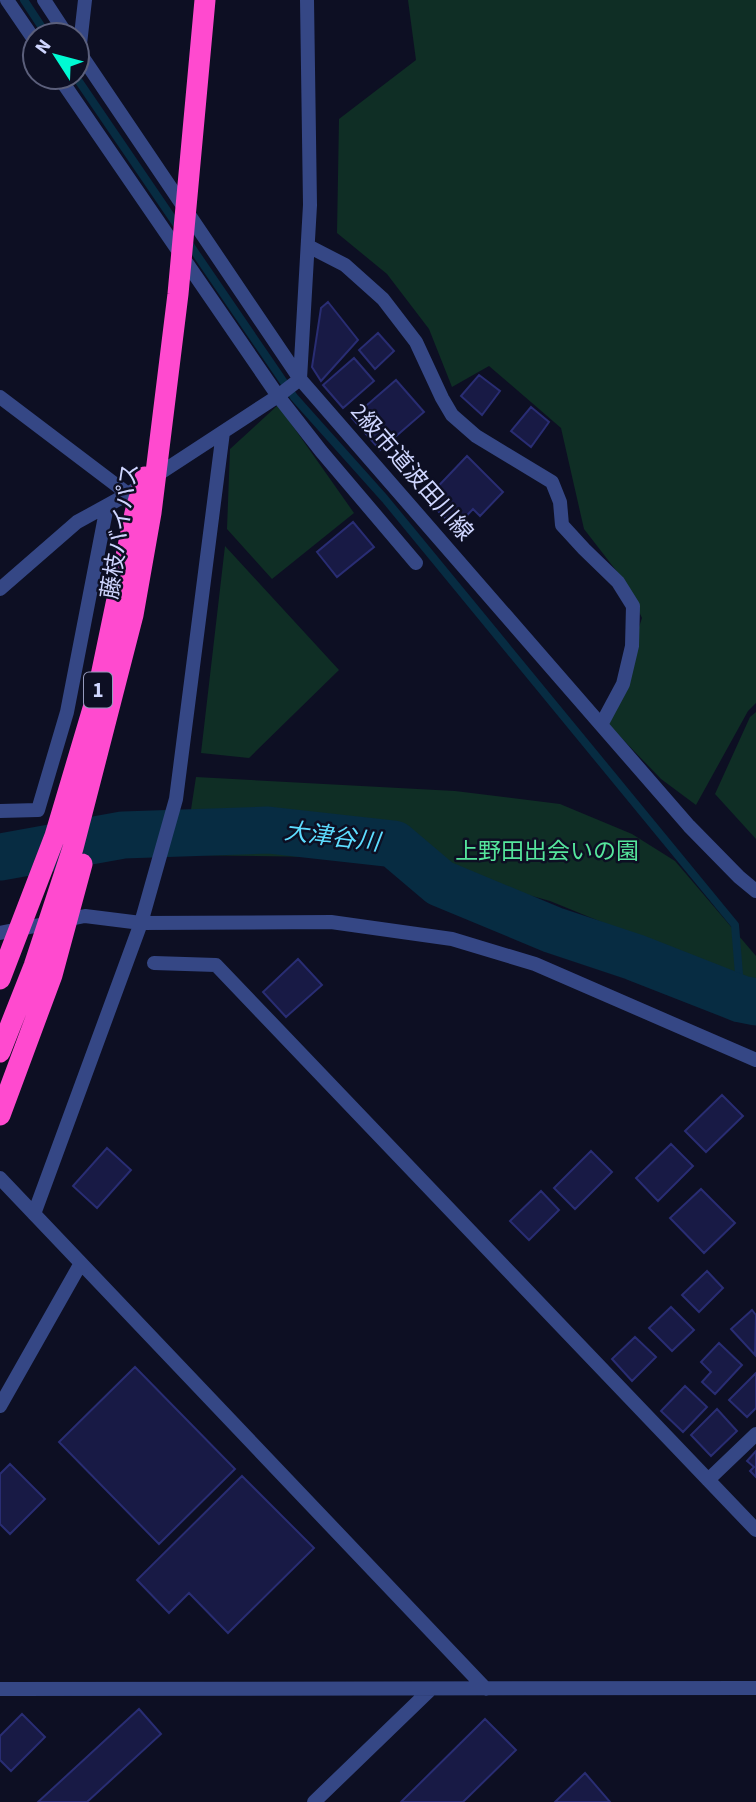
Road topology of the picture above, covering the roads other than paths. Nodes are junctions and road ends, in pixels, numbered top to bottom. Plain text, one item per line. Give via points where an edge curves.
1 (6, 0) edge
2 (44, 0) edge
3 (85, 0) edge
4 (205, 0) edge
5 (307, 0) edge
6 (21, 21) edge
7 (58, 21) edge
8 (82, 21) edge
9 (91, 70) edge
10 (69, 91) edge
11 (308, 246) junction
12 (300, 379) junction
13 (278, 396) junction
14 (0, 397) edge
15 (164, 407) junction
16 (223, 432) junction
17 (128, 495) junction
18 (107, 506) junction
19 (416, 564) dead end
20 (0, 589) edge
21 (601, 725) junction
22 (0, 811) edge
23 (756, 891) edge
24 (143, 918) junction
25 (0, 933) edge
26 (155, 964) dead end
27 (43, 971) junction
28 (3, 972) edge
29 (0, 1052) edge
30 (756, 1060) edge
31 (0, 1115) edge
32 (0, 1178) edge
33 (34, 1214) junction
34 (81, 1263) junction
35 (0, 1406) edge
36 (756, 1434) edge
37 (708, 1480) junction
38 (756, 1530) edge
39 (756, 1688) edge
40 (0, 1689) edge
41 (431, 1689) junction
42 (486, 1689) junction
43 (314, 1802) edge

1 - 6 street
2 - 7 street
3 - 8 street
4 - 15 highway, 藤枝バイパス / 1
5 - 11 street
9 - 12 street, 2級市道波田川線
10 - 13 street
11 - 12 street
11 - 21 street via 345,265 383,299 416,342 452,415 477,436 552,482 562,525 618,582 633,606 632,646 623,684
12 - 13 street
12 - 21 street, 2級市道波田川線
13 - 16 street
13 - 19 street
14 - 17 street
15 - 27 highway, 藤枝バイパス / 1 via 151,513 101,792
15 - 28 highway, 1 via 135,513 97,695 55,836
16 - 17 street
16 - 24 street via 176,799
17 - 18 street
18 - 20 street via 77,522
18 - 22 street via 67,712 38,810
21 - 23 street, 2級市道波田川線 via 690,826
24 - 25 street via 85,916
24 - 30 street via 331,922 452,939 535,964
24 - 33 street
26 - 37 street via 216,965
27 - 29 highway, 1
27 - 31 highway, 1
32 - 33 street
33 - 34 street
34 - 35 street
34 - 42 street
36 - 37 street
37 - 38 street
39 - 42 street
40 - 41 street
41 - 42 street
41 - 43 street

